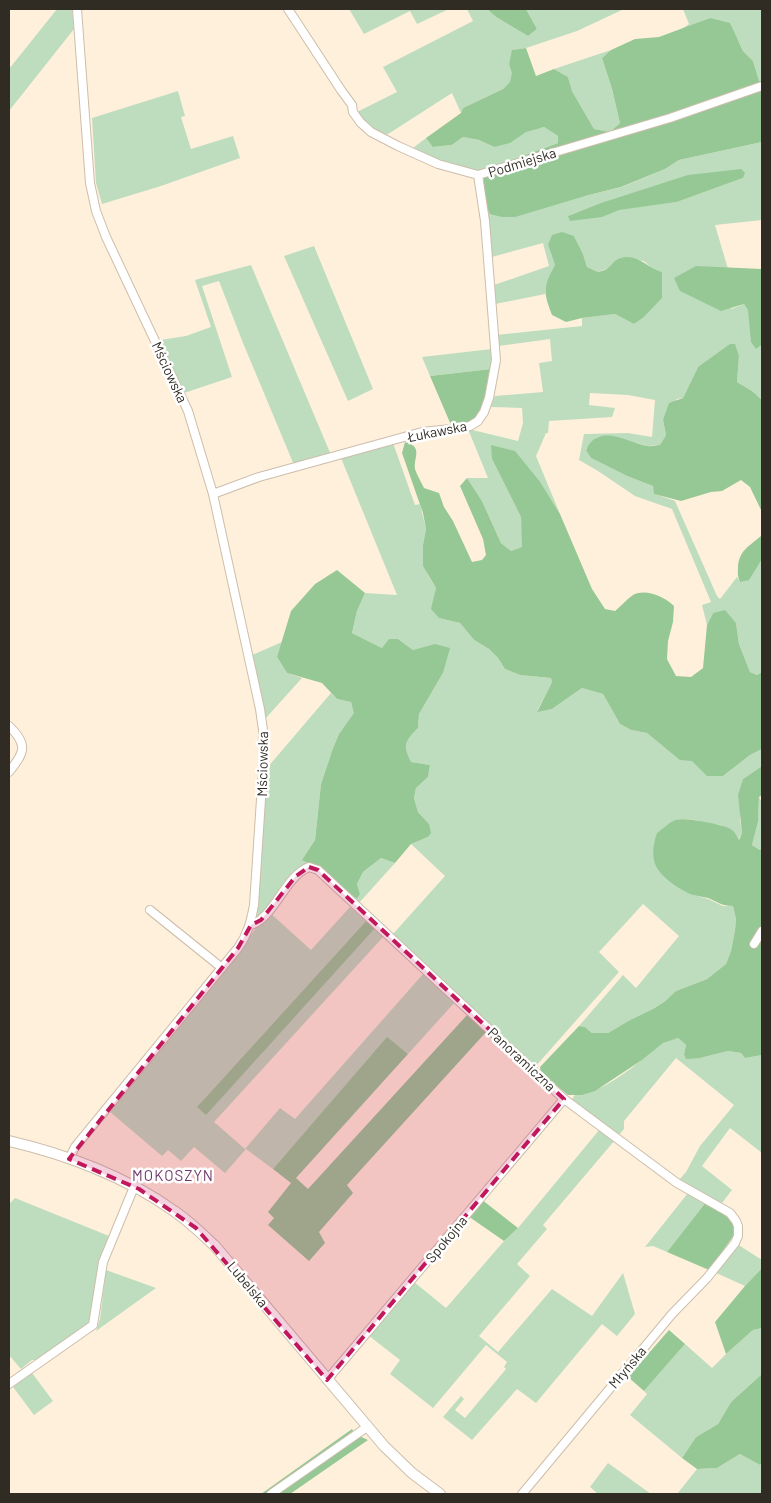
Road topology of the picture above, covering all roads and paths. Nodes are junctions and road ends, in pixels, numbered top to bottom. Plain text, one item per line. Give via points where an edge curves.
1 (77, 9) edge
2 (288, 9) edge
3 (762, 86) edge
4 (478, 175) junction
5 (213, 494) junction
6 (9, 726) edge
7 (9, 772) edge
8 (150, 910) dead end
9 (251, 925) junction
10 (762, 931) edge
11 (754, 944) dead end
12 (222, 968) junction
13 (564, 1098) junction
14 (9, 1141) edge
15 (69, 1159) junction
16 (134, 1187) junction
17 (735, 1243) joint
18 (327, 1380) junction
19 (9, 1384) edge
20 (366, 1427) junction
21 (271, 1494) edge
22 (440, 1494) edge
23 (522, 1494) edge

1 - 5 street, Mściowska via 94,204 106,237 188,411
2 - 4 street, Podmiejska via 348,97 363,125 419,156
3 - 4 street, Podmiejska via 670,118
4 - 5 street, Łukawska via 485,221 496,360 489,398 478,420 470,426 422,432 259,477
5 - 9 street, Mściowska via 263,730
6 - 7 street via 23,749
8 - 12 street
9 - 12 street, Mściowska via 244,940
9 - 13 street, Panoramiczna via 261,920 304,869 318,870
10 - 11 street
12 - 15 street, Mściowska via 75,1147
13 - 17 street, Panoramiczna via 677,1183 730,1213 738,1226
13 - 18 street, Spokojna
14 - 15 main road, Lubelska
15 - 16 main road, Lubelska
16 - 18 main road, Lubelska via 175,1211 215,1246
16 - 19 street via 103,1262 95,1321
17 - 23 street, Młyńska
18 - 20 main road, Lubelska
20 - 21 street
20 - 22 main road, Lubelska via 412,1473

